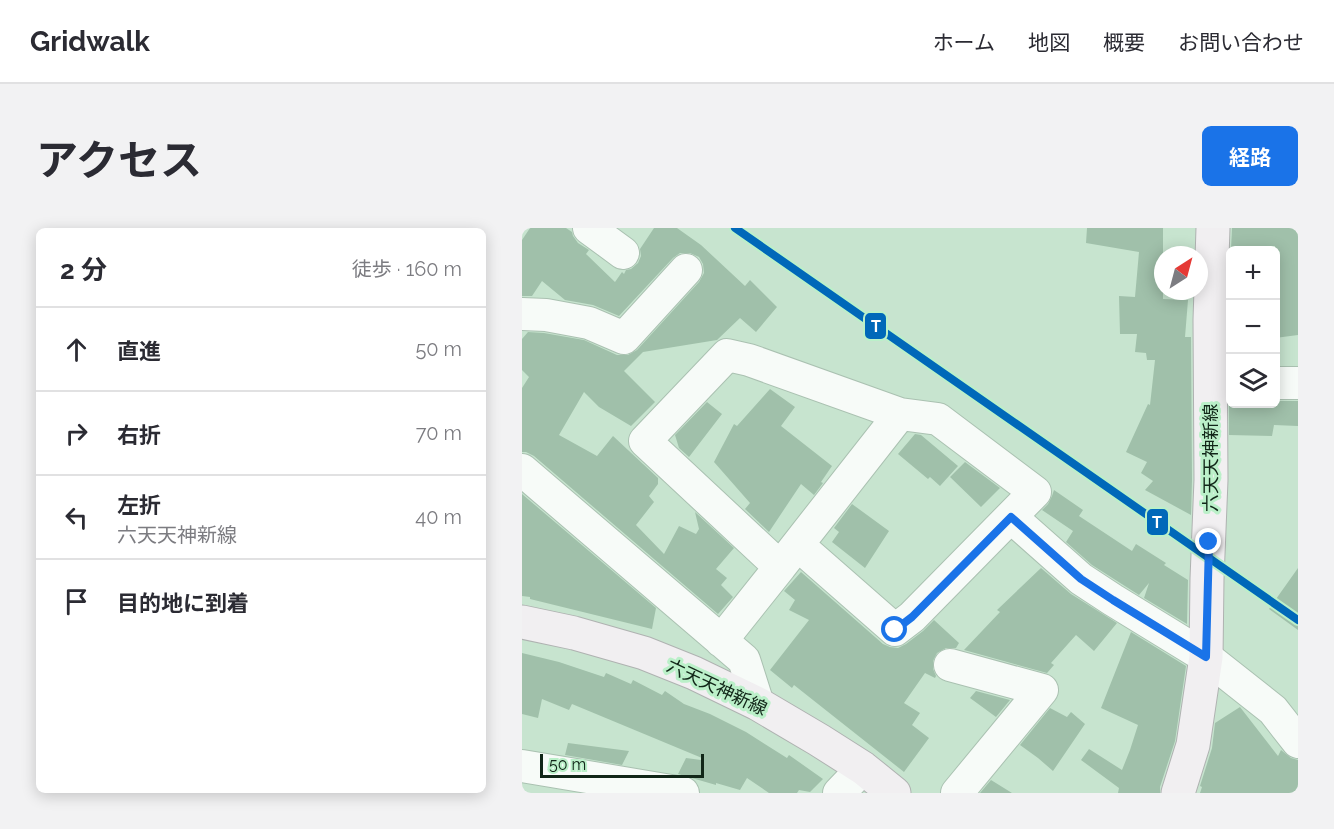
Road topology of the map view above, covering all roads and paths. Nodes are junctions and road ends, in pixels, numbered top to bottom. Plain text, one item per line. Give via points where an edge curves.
1 (589, 228) edge
2 (1214, 228) edge
3 (623, 253) dead end
4 (686, 270) dead end
5 (522, 314) edge
6 (1220, 383) edge
7 (1280, 383) edge
8 (1298, 383) edge
9 (900, 414) junction
10 (522, 470) edge
11 (1011, 517) junction
12 (789, 556) junction
13 (522, 622) edge
14 (721, 641) junction
15 (1206, 657) junction
16 (950, 665) dead end
17 (758, 704) junction
18 (1298, 742) edge
19 (522, 766) edge
20 (863, 768) junction
21 (662, 791) edge
22 (839, 793) edge
23 (894, 793) edge
24 (957, 793) edge
25 (1178, 793) edge

1 - 3 street
2 - 6 main road, 六天天神新線 via 1210,320
4 - 5 street via 624,338 589,323
6 - 15 main road, 六天天神新線 via 1211,480
7 - 8 street
9 - 11 street via 938,419 1035,492
9 - 12 street
9 - 12 street via 727,355 645,441
10 - 14 street
11 - 12 street via 895,630
11 - 15 street via 1081,579
12 - 14 street
13 - 17 main road, 六天天神新線 via 644,653
14 - 17 street via 744,660
15 - 18 street via 1273,710
15 - 25 main road, 六天天神新線 via 1194,745
16 - 24 street via 1041,690
17 - 20 main road, 六天天神新線
19 - 21 street
20 - 22 street
20 - 23 main road, 六天天神新線

